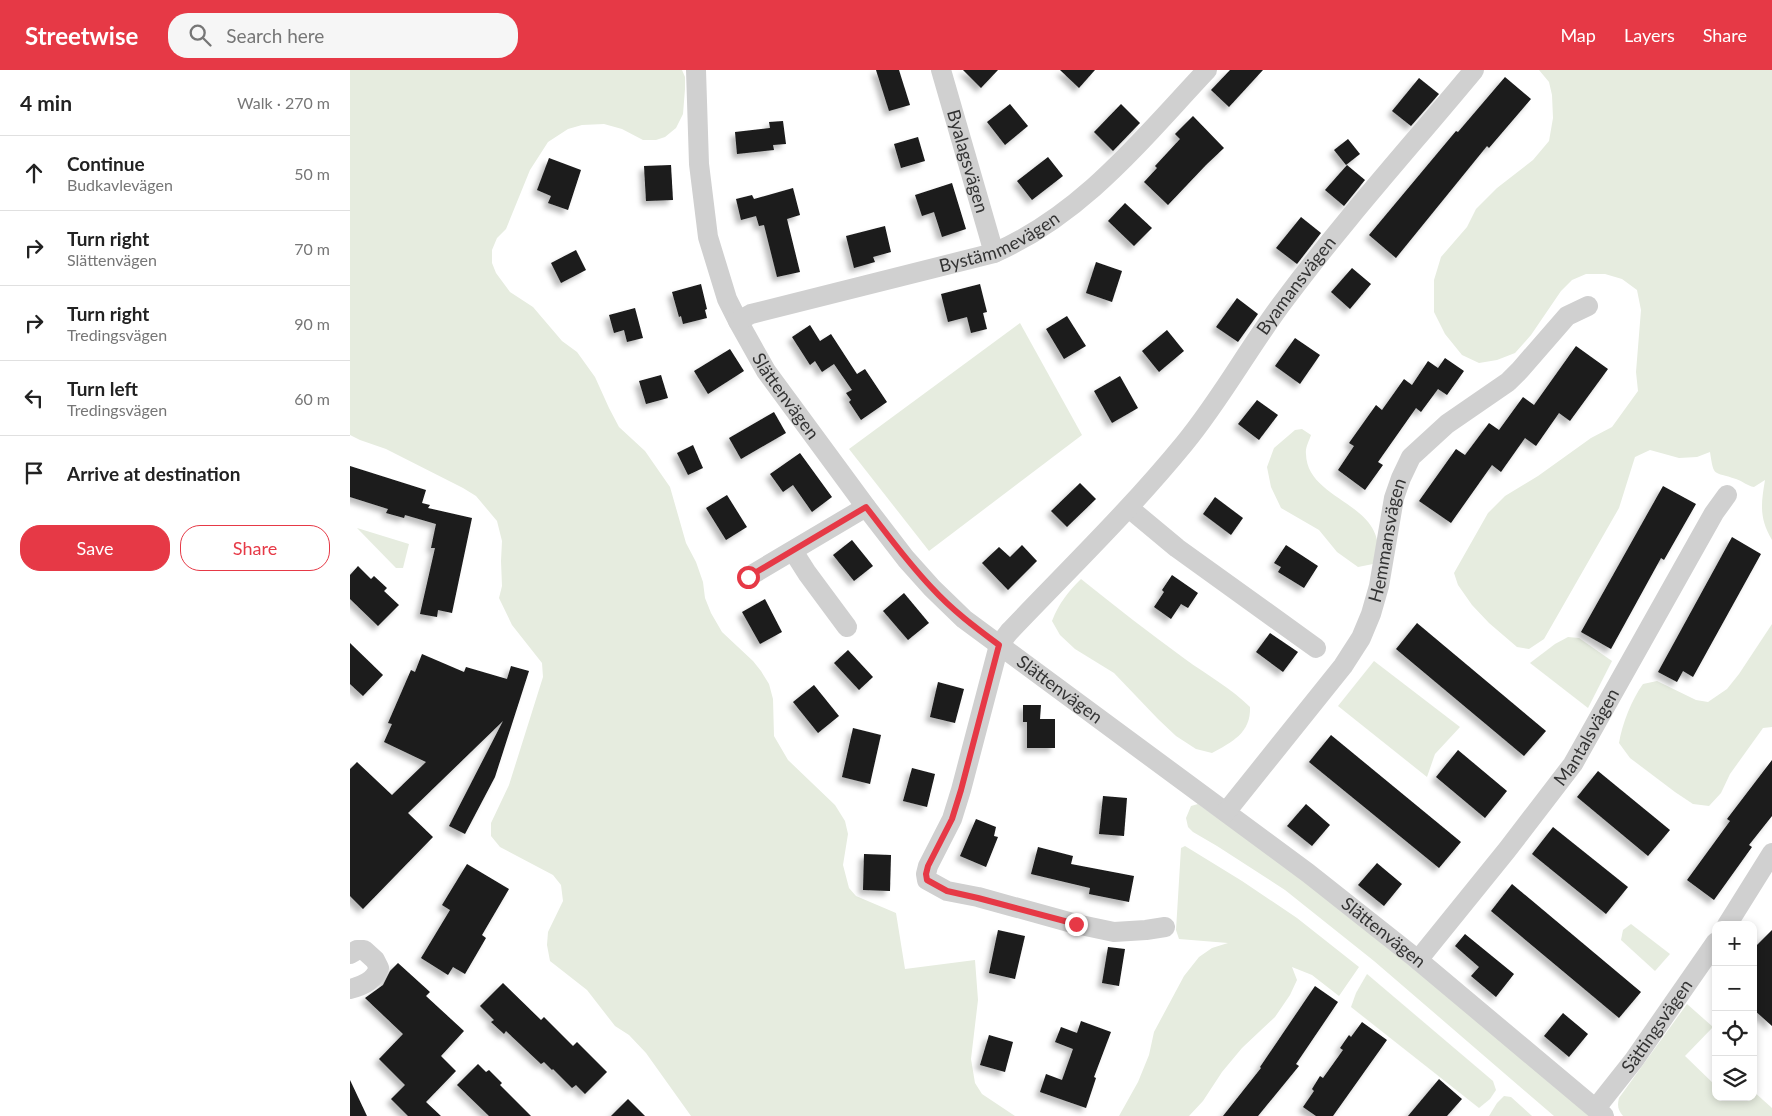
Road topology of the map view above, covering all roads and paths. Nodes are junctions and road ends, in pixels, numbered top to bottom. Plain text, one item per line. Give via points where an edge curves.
1 (696, 70) edge
2 (941, 70) edge
3 (1207, 70) edge
4 (1474, 70) edge
5 (994, 253) junction
6 (1588, 306) dead end
7 (738, 321) junction
8 (1727, 496) dead end
9 (866, 507) junction
10 (1129, 508) junction
11 (793, 551) junction
12 (748, 577) dead end
13 (847, 627) dead end
14 (999, 645) junction
15 (1316, 648) dead end
16 (1226, 812) junction
17 (1772, 853) edge
18 (1730, 921) edge
19 (1164, 927) dead end
20 (1712, 948) edge
21 (350, 954) edge
22 (1418, 960) junction
23 (350, 988) edge
24 (1600, 1112) edge

1 - 7 street, Slättenvägen via 699,164 708,237 727,299
2 - 5 street, Byalagsvägen
3 - 5 street, Bystämmevägen via 1109,174 1083,197 1030,236
4 - 10 street, Byamansvägen via 1285,298 1185,443
5 - 7 street, Bystämmevägen via 751,314
6 - 16 street, Hemmansvägen via 1567,316 1508,382 1448,424 1412,457 1394,498 1379,586 1361,638 1343,666
7 - 9 street, Slättenvägen via 766,371
8 - 22 street, Mantalsvägen via 1714,513 1573,764
9 - 11 street
9 - 14 street, Slättenvägen via 932,588
10 - 14 street, Byamansvägen
10 - 15 street via 1177,548
11 - 12 street
11 - 13 street
14 - 16 street, Slättenvägen
14 - 19 street via 961,790 952,819 928,866 927,880 947,891 1114,932
16 - 22 street, Slättenvägen
17 - 18 street
20 - 24 street, Sättingsvägen
21 - 23 street via 364,950 375,960 378,968 376,976 369,981
22 - 24 street, Slättenvägen

